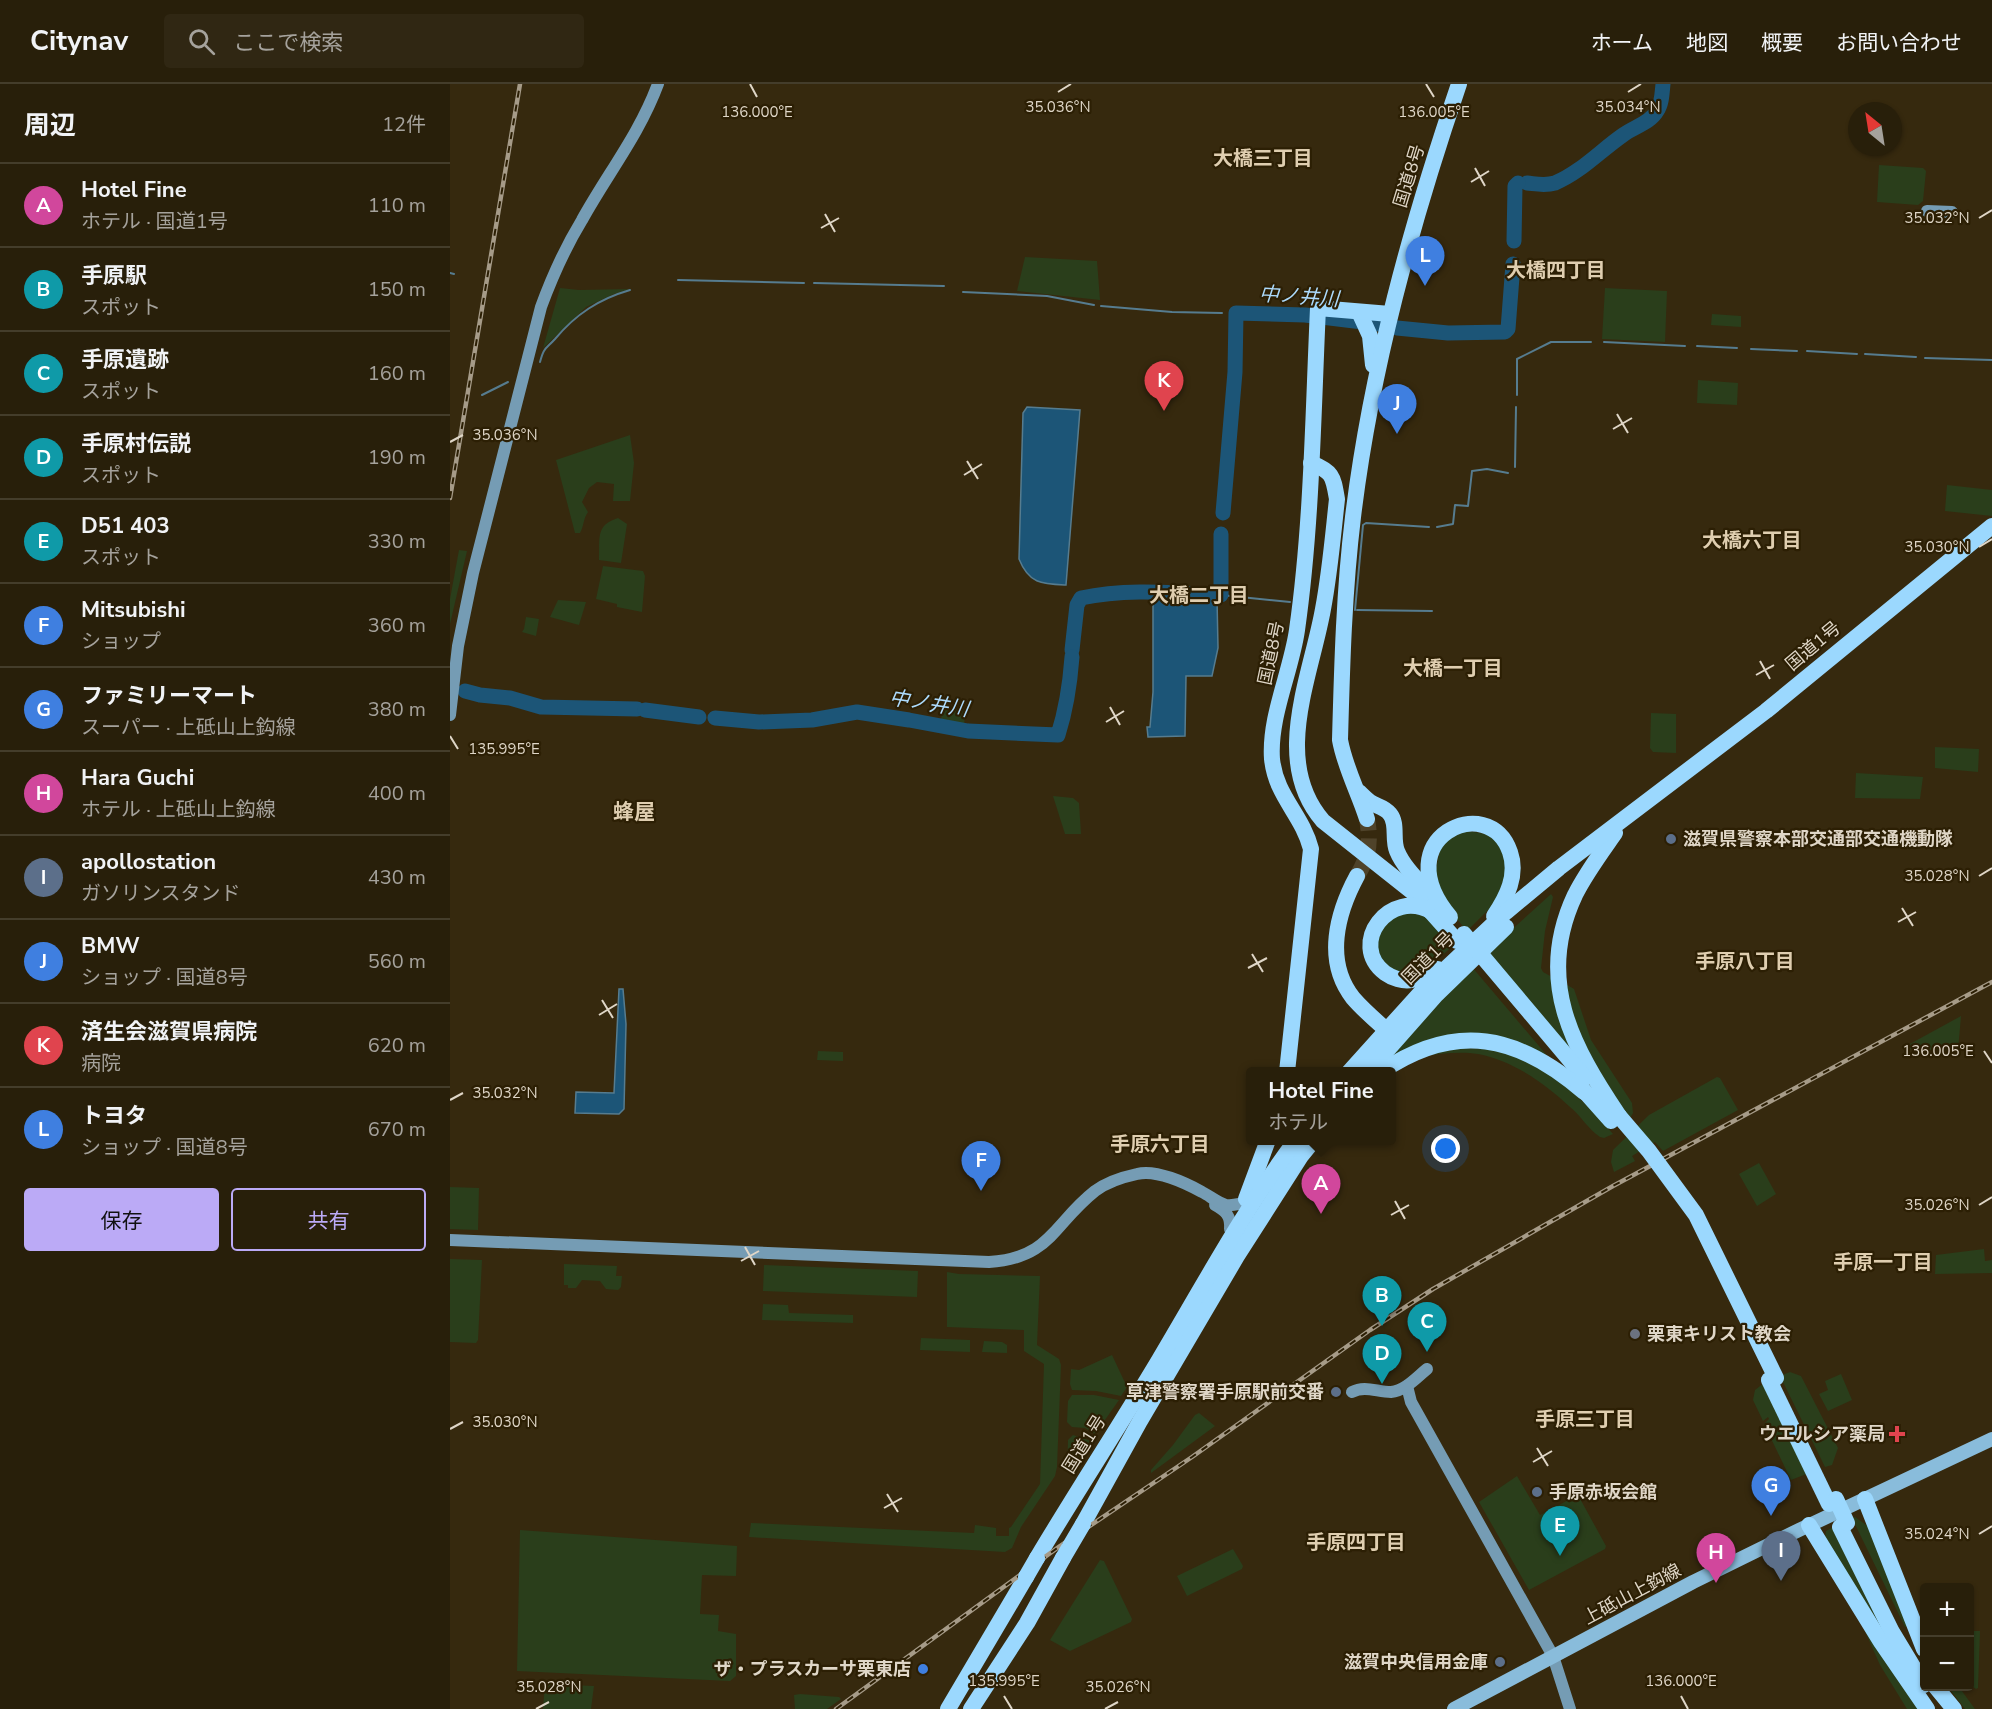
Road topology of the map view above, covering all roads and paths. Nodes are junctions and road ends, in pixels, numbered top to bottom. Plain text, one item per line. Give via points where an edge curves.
1 (658, 84) edge
2 (1459, 84) edge
3 (1927, 211) dead end
4 (1952, 212) dead end
5 (1359, 312) junction
6 (1390, 315) junction
7 (1374, 386) junction
8 (1311, 463) junction
9 (1992, 526) edge
10 (450, 715) edge
11 (1359, 792) junction
12 (1658, 795) junction
13 (1367, 819) tunnel mouth
14 (1615, 833) junction
15 (1357, 876) tunnel mouth
16 (1443, 916) junction
17 (1465, 938) junction
18 (1479, 960) junction
19 (1448, 964) junction
20 (1391, 1034) junction
21 (1290, 1067) edge
22 (1353, 1067) edge
23 (1370, 1067) edge
24 (1387, 1067) edge
25 (1584, 1092) junction
26 (1615, 1119) junction
27 (1266, 1145) edge
28 (1292, 1145) edge
29 (1310, 1145) edge
30 (1129, 1177) junction
31 (1269, 1206) junction
32 (1246, 1207) junction
33 (1230, 1229) junction
34 (450, 1240) edge
35 (1427, 1369) dead end
36 (1407, 1386) junction
37 (1352, 1392) dead end
38 (1126, 1413) junction
39 (1992, 1439) edge
40 (1865, 1499) junction
41 (1809, 1525) junction
42 (1844, 1525) junction
43 (1920, 1639) edge
44 (1553, 1656) junction
45 (1920, 1665) edge
46 (1920, 1678) edge
47 (1929, 1691) edge
48 (1939, 1691) edge
49 (1945, 1691) edge
50 (948, 1709) edge
51 (971, 1709) edge
52 (1454, 1709) edge
53 (1570, 1709) edge
54 (1927, 1709) edge
55 (1942, 1709) edge
56 (1954, 1709) edge

1 - 10 street via 635,135 565,249 541,307 473,573 458,646
2 - 6 highway, 国道8号 via 1427,180
3 - 4 street
5 - 6 highway, 国道8号
5 - 7 highway via 1370,336
5 - 8 highway, 国道8号 via 1318,308
6 - 7 highway, 国道8号
7 - 11 highway, 国道8号 via 1353,518 1341,708 1342,754
8 - 16 highway via 1327,469 1337,499 1323,609 1300,716 1298,769 1317,814
8 - 21 highway, 国道8号 via 1297,632 1271,740 1279,789 1306,832 1311,849
9 - 12 highway, 国道1号
11 - 13 highway, 国道8号
11 - 16 highway via 1390,814 1398,853
12 - 14 highway, 国道1号
12 - 17 highway, 国道1号
14 - 20 highway, 国道1号 via 1530,905
14 - 26 highway via 1585,877 1569,912 1560,949 1559,984 1573,1039
15 - 20 highway via 1338,920 1337,962 1352,996
16 - 17 highway
16 - 17 highway via 1428,875 1433,845 1457,826 1487,827 1503,838 1508,847 1513,875 1500,908
16 - 19 highway via 1402,905 1384,916 1374,930 1370,950 1380,968 1399,980 1419,978
17 - 18 highway, bridge
17 - 19 highway, 国道1号
18 - 25 highway
18 - 26 highway
19 - 20 highway, 国道1号
20 - 22 highway, 国道1号
20 - 23 highway, 国道1号
24 - 25 highway via 1420,1049 1474,1040 1525,1053 1555,1069
25 - 26 highway
26 - 42 highway, bridge via 1674,1183 1696,1215
27 - 32 highway
28 - 32 highway, 国道1号
29 - 31 highway, 国道1号
30 - 32 street via 1146,1173 1172,1178 1226,1205
30 - 33 street via 1170,1183 1200,1197 1225,1210 1231,1221
30 - 34 street via 1112,1181 1094,1192 1036,1250 1002,1261
31 - 32 highway via 1254,1215
31 - 51 highway, 国道1号, bridge via 1140,1421 1027,1623
32 - 33 highway
32 - 38 highway, 国道1号
33 - 38 highway via 1140,1382
35 - 36 street
36 - 37 street via 1392,1392 1362,1388
36 - 44 street via 1411,1402
38 - 50 highway, 国道1号, bridge
39 - 40 main road, 上砥山上鈎線
40 - 41 main road, 上砥山上鈎線
40 - 43 highway
41 - 44 main road, 上砥山上鈎線
41 - 54 highway
42 - 45 highway
42 - 46 highway via 1892,1632
44 - 52 main road, 上砥山上鈎線
44 - 53 street
47 - 55 highway
48 - 56 highway
49 - 56 highway

